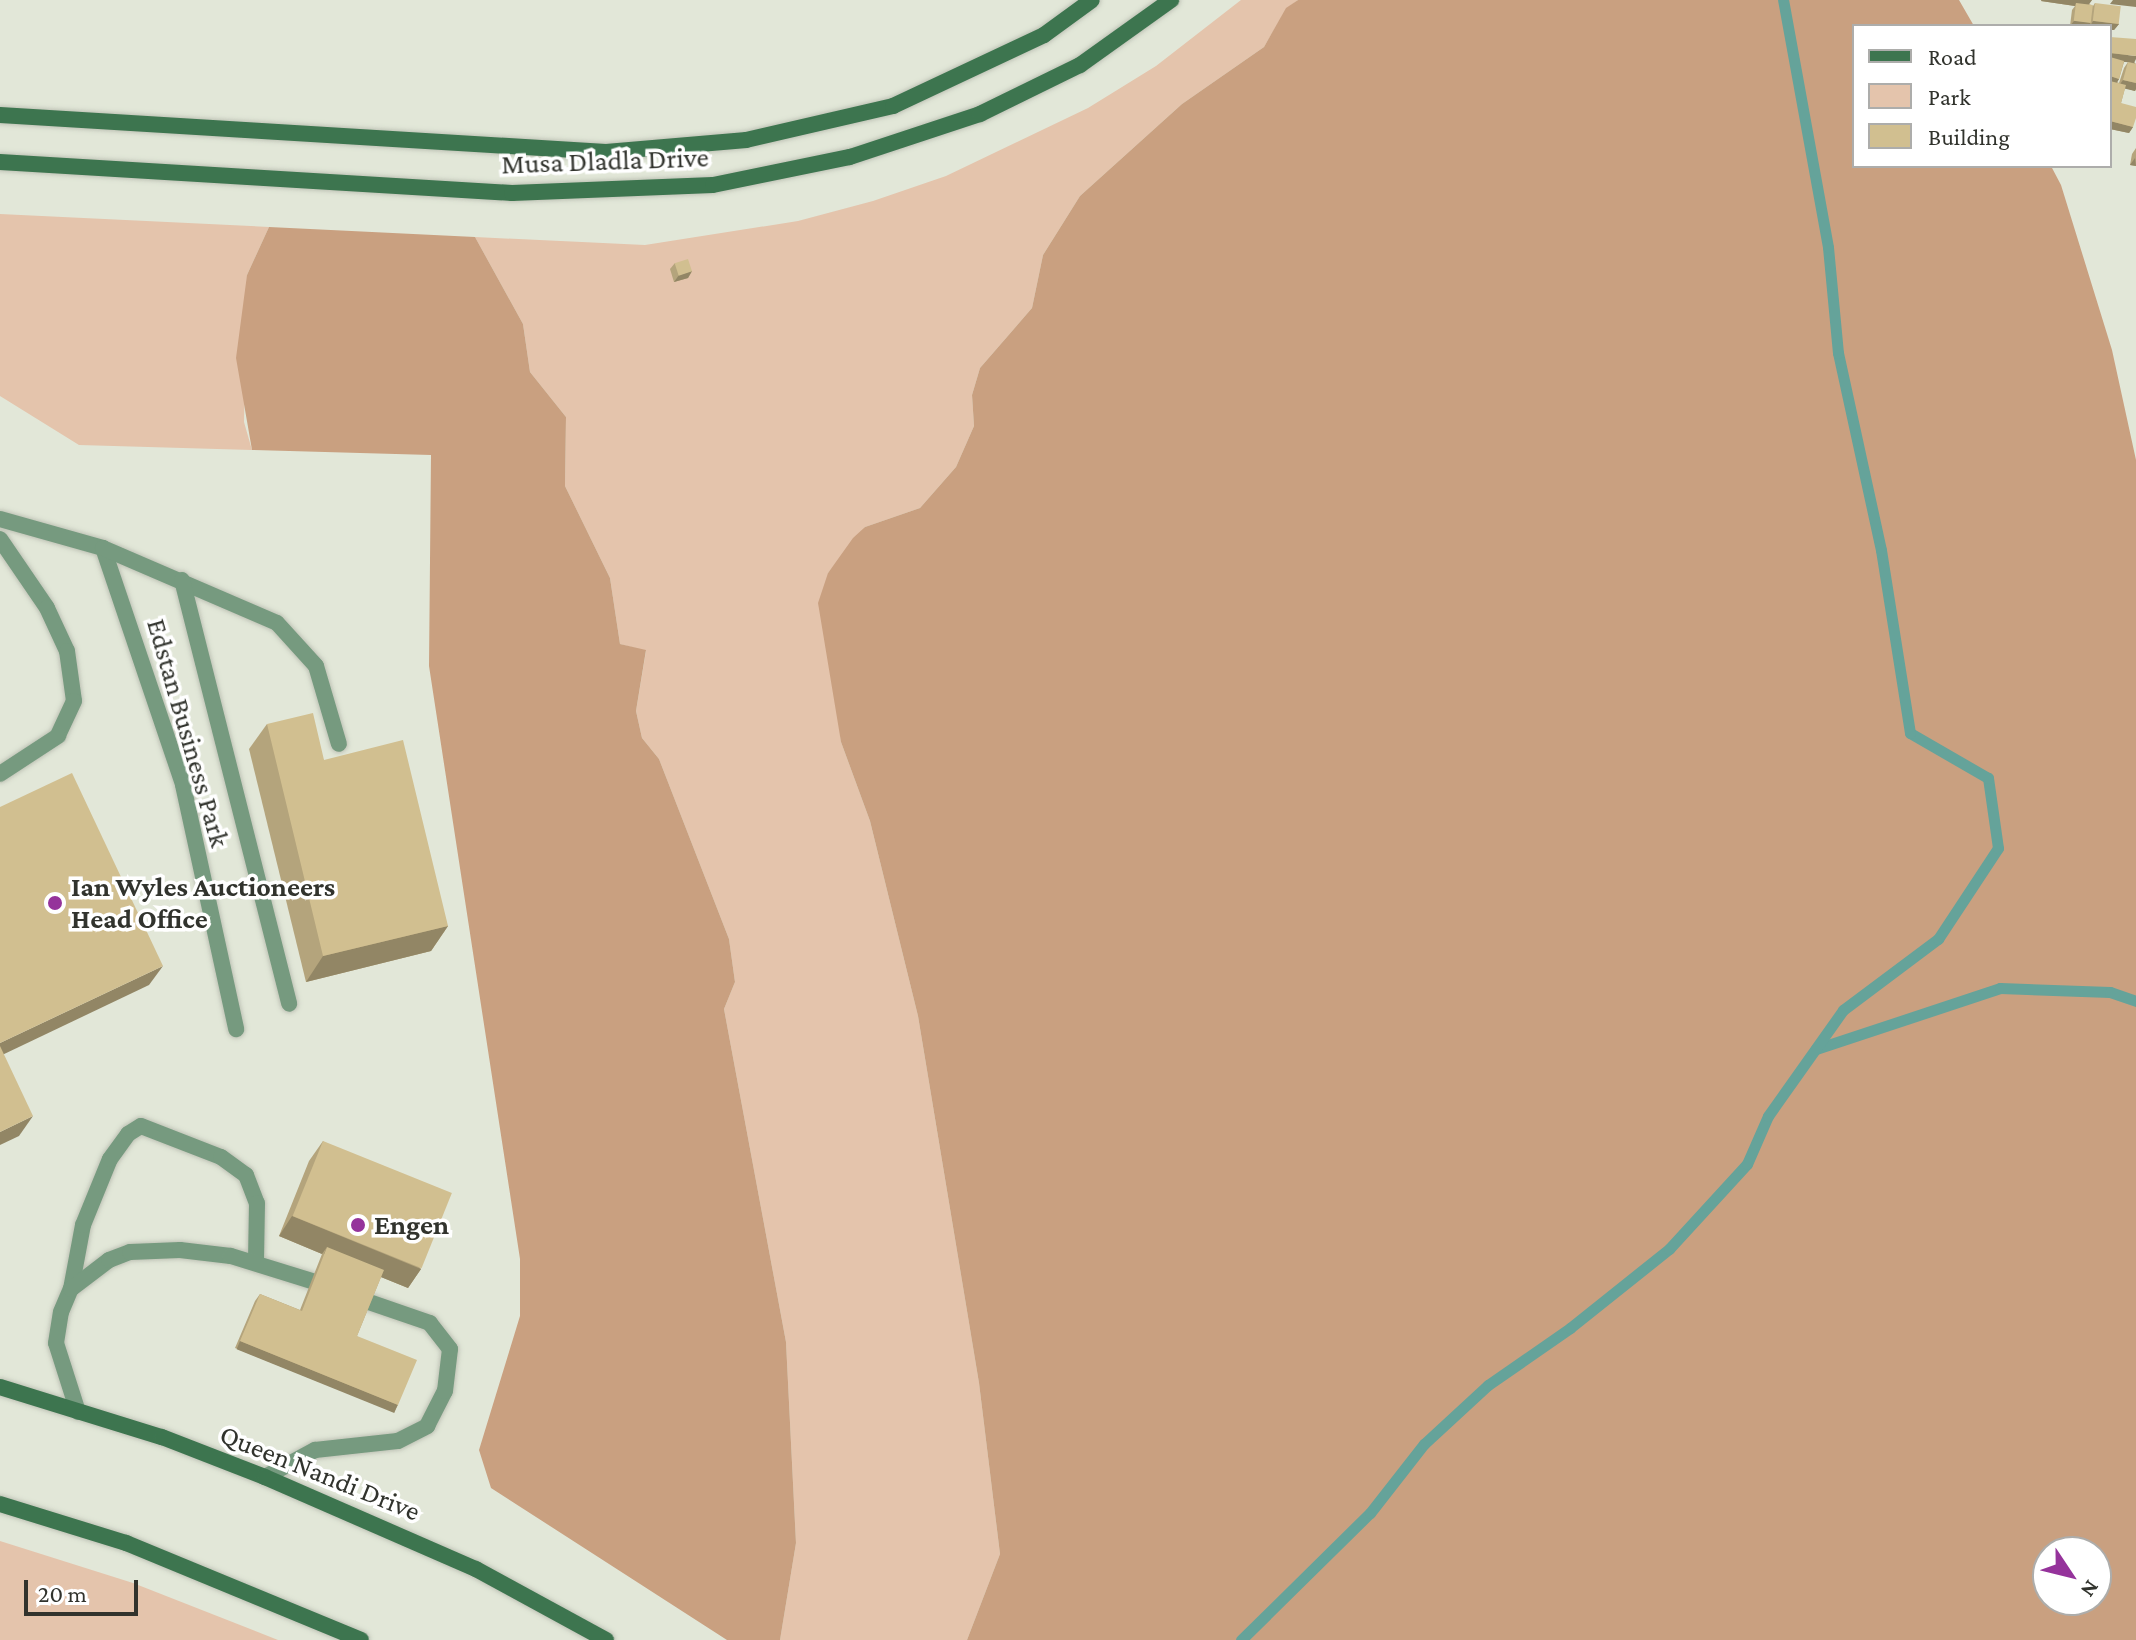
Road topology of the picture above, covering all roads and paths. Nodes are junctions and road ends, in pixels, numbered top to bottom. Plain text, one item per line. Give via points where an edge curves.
1 (1092, 0) edge
2 (1171, 0) edge
3 (0, 115) edge
4 (0, 162) edge
5 (0, 519) edge
6 (0, 539) edge
7 (103, 548) junction
8 (182, 580) junction
9 (339, 744) dead end
10 (0, 774) edge
11 (289, 1004) dead end
12 (236, 1029) dead end
13 (256, 1263) junction
14 (312, 1281) edge
15 (71, 1289) junction
16 (369, 1302) edge
17 (0, 1387) edge
18 (78, 1412) junction
19 (265, 1477) junction
20 (0, 1504) edge
21 (361, 1640) edge
22 (606, 1640) edge

1 - 3 street, Musa Dladla Drive via 1044,35 893,106 746,140 606,152
2 - 4 street, Musa Dladla Drive via 1080,65 980,114 850,157 713,185 512,193
5 - 7 lane, Edstan Business Park
6 - 10 lane via 47,608 67,651 74,701 58,736
7 - 8 lane, Edstan Business Park
7 - 12 lane, Edstan Business Park via 183,785
8 - 9 lane, Edstan Business Park via 277,623 296,640 316,666
8 - 11 lane, Edstan Business Park
13 - 14 lane
13 - 15 lane via 180,1250 130,1252 96,1267
13 - 15 lane via 257,1203 246,1175 221,1157 141,1126 110,1159 83,1225
15 - 18 lane via 56,1343
16 - 19 lane via 430,1323 450,1349 445,1391 427,1426 398,1441 315,1450
17 - 18 street, Queen Nandi Drive
18 - 19 street, Queen Nandi Drive
19 - 22 street, Queen Nandi Drive via 476,1569
20 - 21 street via 126,1543

